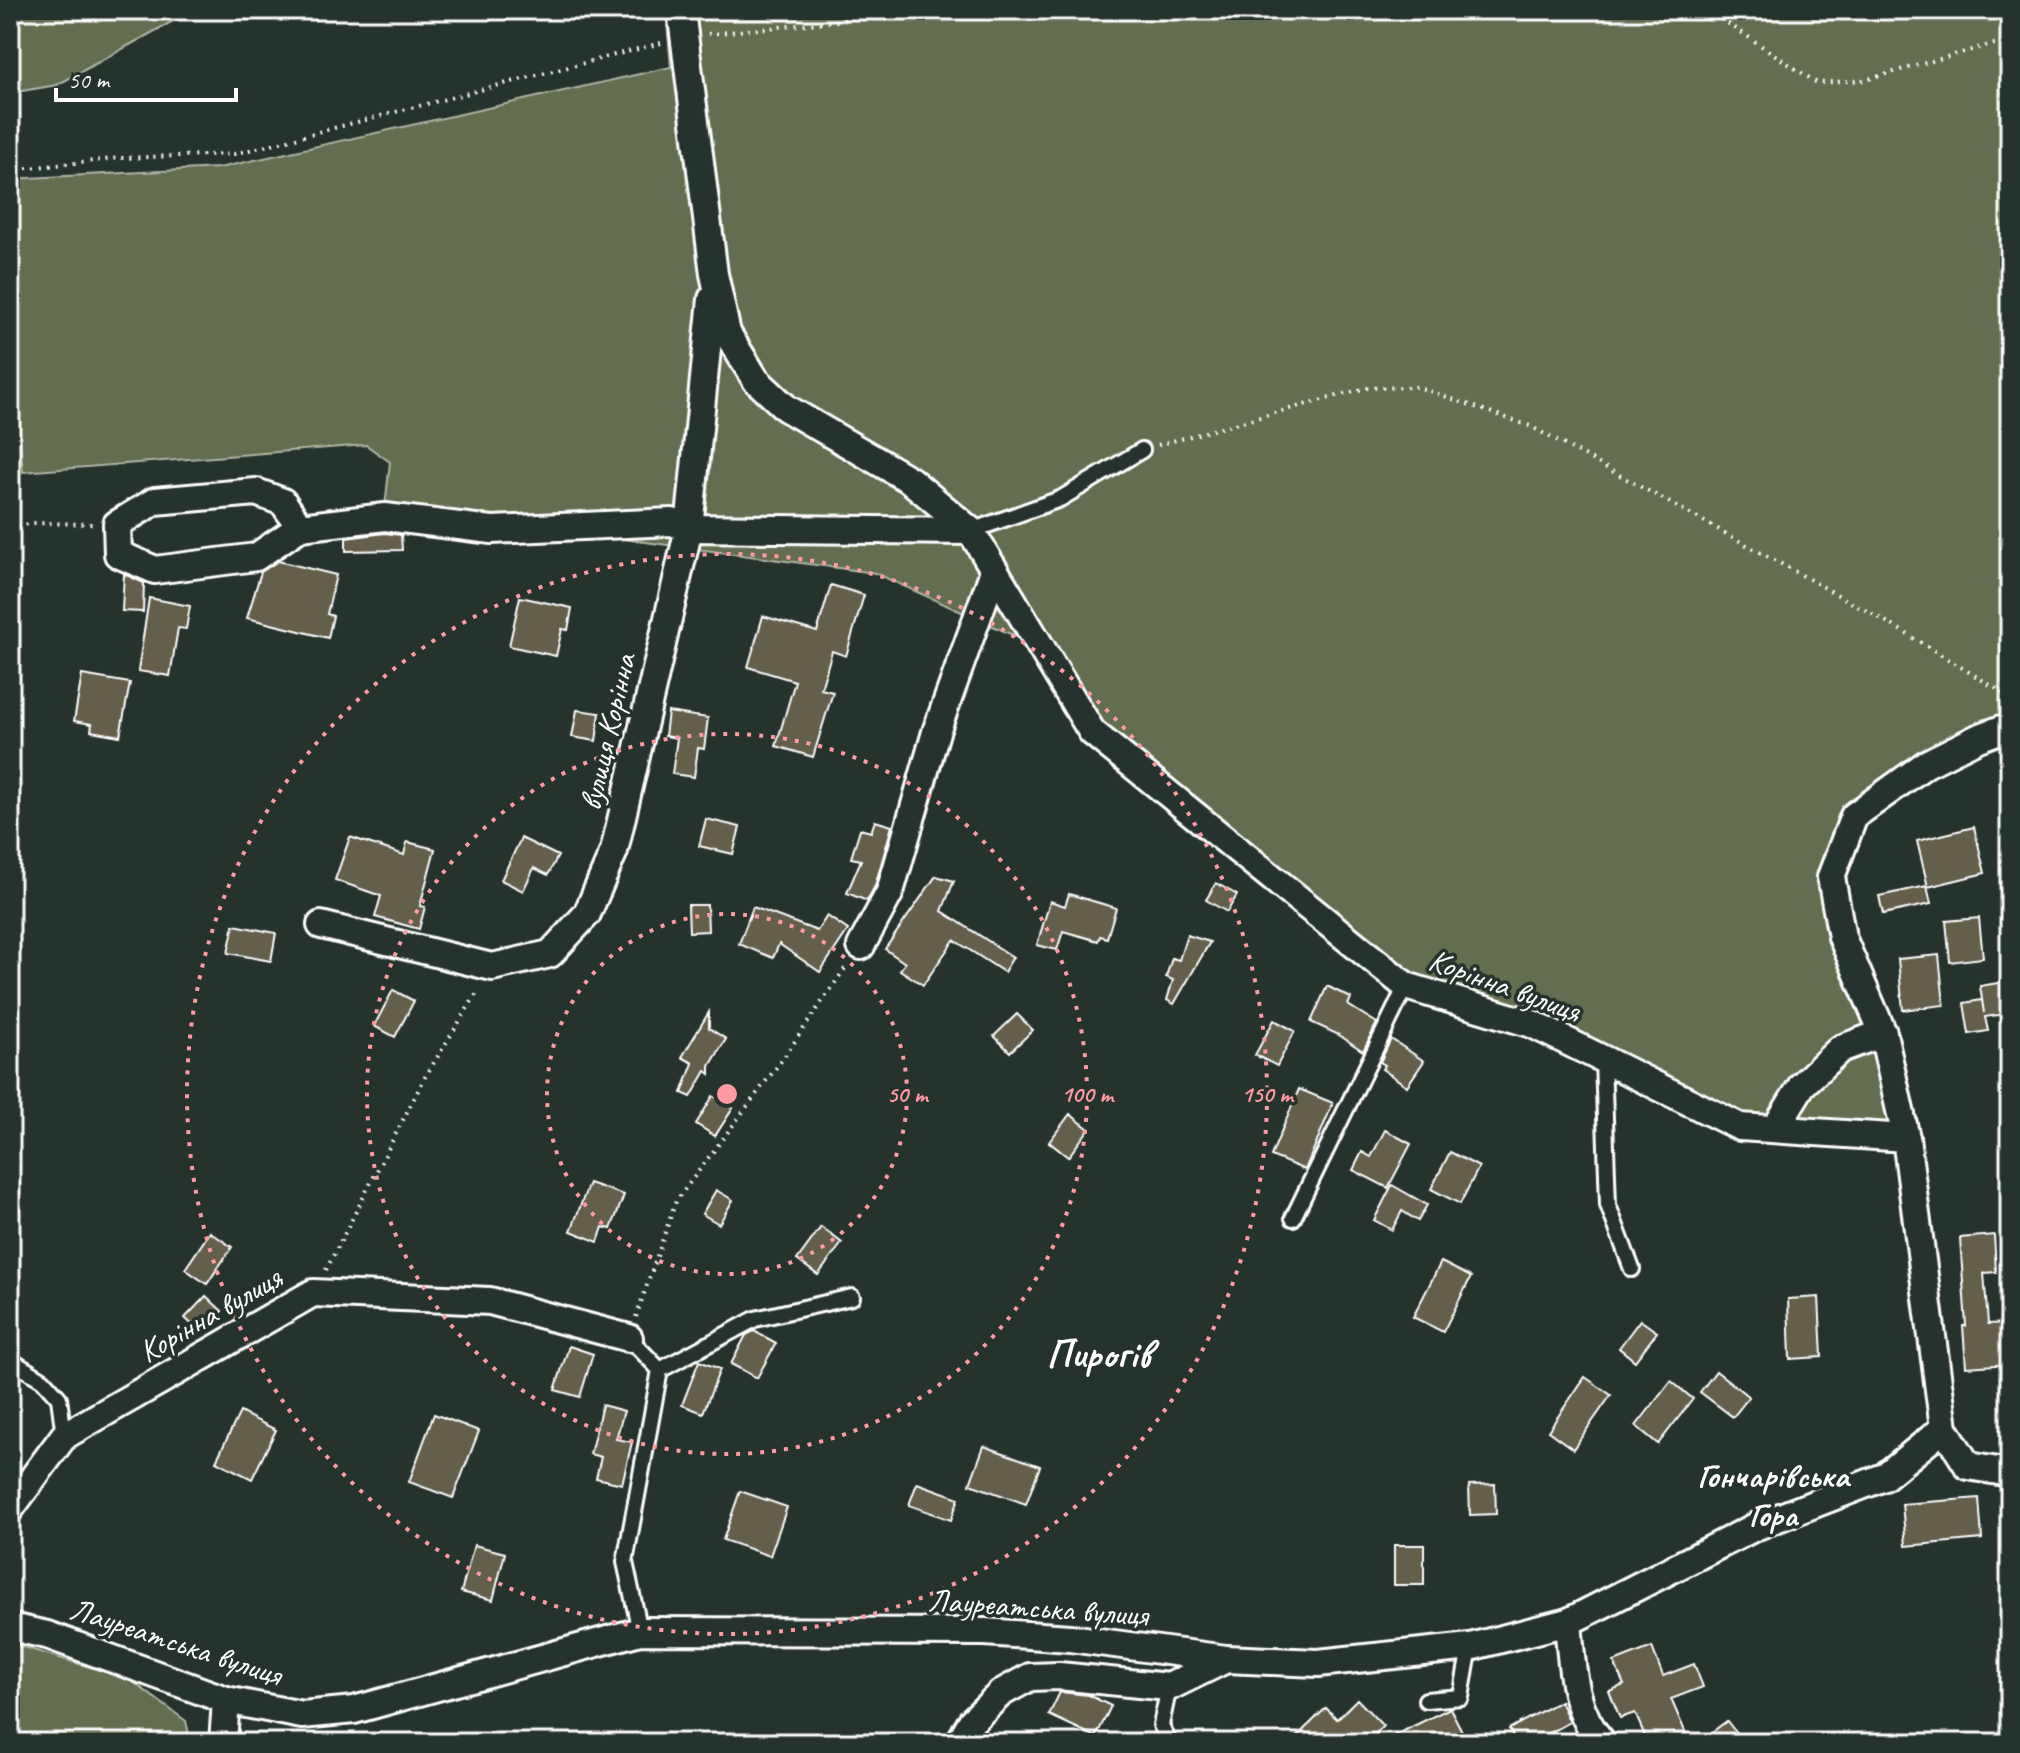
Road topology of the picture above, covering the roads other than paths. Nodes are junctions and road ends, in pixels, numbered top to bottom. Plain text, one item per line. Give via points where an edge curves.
1 (681, 10) edge
2 (714, 274) junction
3 (1142, 450) road end
4 (300, 527) junction
5 (689, 528) junction
6 (971, 531) junction
7 (994, 571) junction
8 (2010, 726) edge
9 (321, 925) dead end
10 (861, 946) road end
11 (1406, 986) junction
12 (1883, 1033) junction
13 (1603, 1060) junction
14 (1775, 1129) junction
15 (1906, 1138) junction
16 (1293, 1218) dead end
17 (1632, 1269) dead end
18 (852, 1297) dead end
19 (629, 1338) joint
20 (10, 1360) edge
21 (660, 1370) junction
22 (1944, 1428) junction
23 (64, 1436) junction
24 (2010, 1473) edge
25 (10, 1509) edge
26 (1568, 1622) junction
27 (10, 1627) edge
28 (640, 1631) junction
29 (1470, 1647) junction
30 (1226, 1659) junction
31 (1169, 1687) junction
32 (226, 1700) junction
33 (1426, 1700) dead end
34 (223, 1743) edge
35 (959, 1743) edge
36 (1169, 1743) edge
37 (1603, 1743) edge

1 - 2 street
2 - 5 street, вулиця Корінна
2 - 6 street via 727,333 756,380 786,408 910,480
3 - 6 lane via 1060,499
4 - 4 street via 283,502 256,492 155,501 117,524 118,554 155,570 256,557
4 - 5 street via 385,517 492,530 672,522
5 - 6 street
5 - 9 street, вулиця Корінна via 614,851 587,914 550,954 492,967
6 - 7 street, Корінна вулиця
7 - 10 street via 936,732 890,892
7 - 11 street, Корінна вулиця via 1092,732
8 - 12 street via 1926,764 1854,816 1831,877 1842,937
11 - 13 street, Корінна вулиця via 1532,1024
11 - 16 lane
12 - 14 street via 1840,1049 1802,1085
12 - 15 street
13 - 14 street, Корінна вулиця via 1740,1127
13 - 17 lane via 1608,1205
14 - 15 street, Корінна вулиця
15 - 22 street
18 - 21 lane via 755,1319
19 - 21 lane
19 - 23 street, Корінна вулиця via 490,1301 313,1293
20 - 23 lane via 43,1380 59,1398
21 - 28 lane via 625,1562
22 - 24 street via 1968,1466
22 - 26 street, Лауреатська вулиця via 1884,1477 1757,1526
23 - 25 street, Корінна вулиця
26 - 29 street, Лауреатська вулиця
26 - 37 street via 1581,1709
27 - 32 street, Лауреатська вулиця via 47,1635
28 - 30 street, Лауреатська вулиця via 985,1632
28 - 32 street, Лауреатська вулиця via 354,1710 302,1715
29 - 30 street, Лауреатська вулиця via 1318,1663
29 - 33 lane via 1461,1697
30 - 31 street
31 - 35 street via 1030,1677 1001,1693 972,1721
31 - 36 lane via 1161,1725
32 - 34 street

